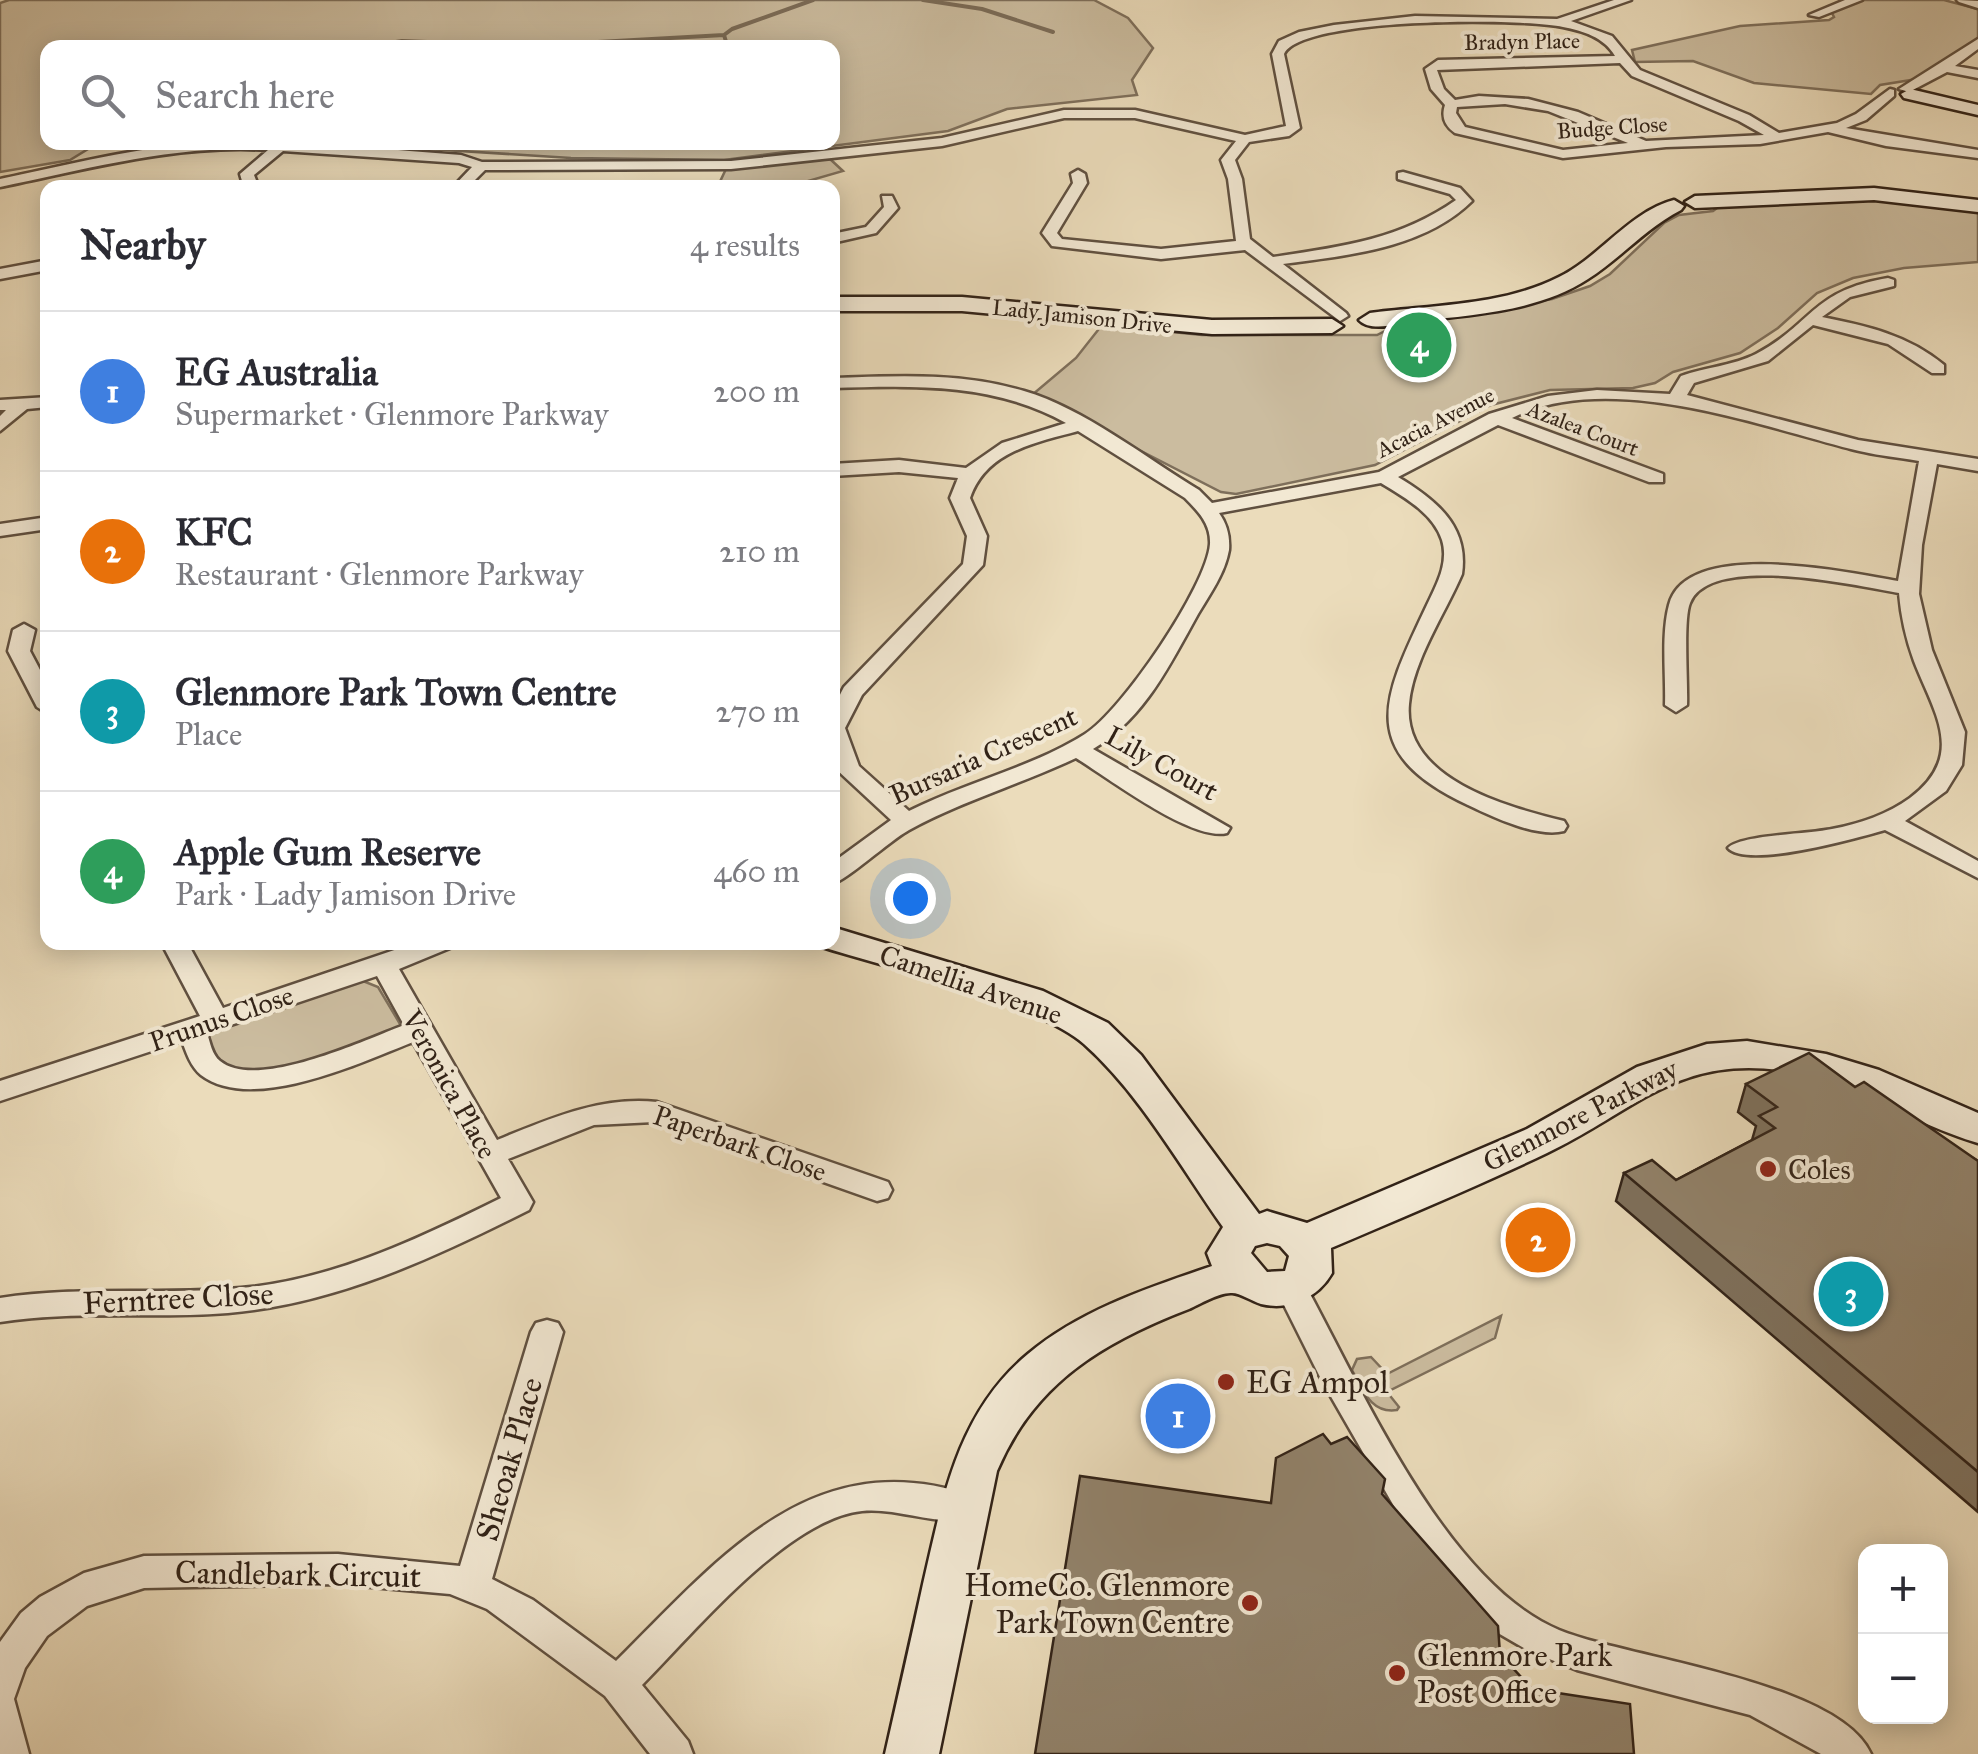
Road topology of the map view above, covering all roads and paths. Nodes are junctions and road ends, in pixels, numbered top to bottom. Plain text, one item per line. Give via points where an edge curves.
1 (1626, 0) edge
2 (1856, 0) edge
3 (1963, 0) edge
4 (1978, 6) edge
5 (1815, 15) dead end
6 (1558, 22) junction
7 (1978, 43) edge
8 (1622, 59) junction
9 (1944, 68) junction
10 (1978, 74) edge
11 (1432, 76) joint
12 (1902, 92) junction
13 (1452, 104) junction
14 (1978, 110) edge
15 (1831, 130) junction
16 (1778, 138) junction
17 (1245, 139) junction
18 (1644, 145) junction
19 (164, 150) edge
20 (277, 150) edge
21 (348, 150) edge
22 (1978, 154) edge
23 (480, 166) junction
24 (1078, 174) dead end
25 (1403, 176) dead end
26 (246, 180) edge
27 (467, 180) edge
28 (0, 183) edge
29 (887, 199) dead end
30 (1978, 206) edge
31 (840, 237) edge
32 (1246, 245) junction
33 (1267, 262) junction
34 (40, 266) edge
35 (0, 274) edge
36 (1888, 283) dead end
37 (840, 304) edge
38 (1808, 318) junction
39 (1336, 320) junction
40 (1938, 369) dead end
41 (840, 383) edge
42 (1677, 398) junction
43 (40, 403) edge
44 (22, 404) junction
45 (0, 405) edge
46 (1496, 418) junction
47 (1081, 425) junction
48 (0, 426) edge
49 (1928, 458) junction
50 (1978, 465) edge
51 (840, 470) edge
52 (968, 474) junction
53 (1384, 477) junction
54 (1656, 478) dead end
55 (1208, 509) junction
56 (40, 524) edge
57 (0, 530) edge
58 (1908, 589) junction
59 (24, 630) dead end
60 (40, 693) edge
61 (1676, 705) dead end
62 (840, 715) edge
63 (840, 747) edge
64 (1077, 749) junction
65 (906, 821) junction
66 (1887, 822) junction
67 (1555, 826) dead end
68 (1218, 828) dead end
69 (1740, 848) dead end
70 (840, 869) edge
71 (1978, 871) edge
72 (840, 941) edge
73 (177, 950) edge
74 (422, 950) edge
75 (384, 966) junction
76 (203, 1022) junction
77 (420, 1030) junction
78 (0, 1091) edge
79 (1978, 1129) edge
80 (489, 1155) junction
81 (877, 1190) dead end
82 (518, 1202) joint
83 (1304, 1242) junction
84 (1243, 1252) junction
85 (1291, 1287) junction
86 (0, 1310) edge
87 (547, 1332) dead end
88 (964, 1507) junction
89 (472, 1586) junction
90 (618, 1684) junction
91 (0, 1689) edge
92 (0, 1710) edge
93 (10, 1754) edge
94 (674, 1754) edge
95 (912, 1754) edge
96 (1852, 1754) edge

1 - 6 street
2 - 5 street
3 - 4 street
6 - 8 street via 1611,40
6 - 17 street via 1372,22 1301,33 1278,54 1293,128
7 - 9 street
8 - 11 street, Bradyn Place via 1460,62 1438,64
8 - 16 street via 1639,74
9 - 10 street
9 - 12 street
11 - 13 street, Budge Close
12 - 14 street
12 - 15 street
13 - 18 street via 1544,103
13 - 18 street, Budge Close via 1448,112 1457,128 1544,151
15 - 16 street, Budge Close
15 - 22 street
16 - 18 street, Budge Close
17 - 23 street via 1106,112 1050,116 924,145 716,167
17 - 32 street via 1228,160
19 - 28 street
20 - 26 street
21 - 23 street
23 - 27 street
24 - 32 street via 1080,184 1048,242 1161,254
25 - 33 street via 1469,196 1408,237
29 - 31 street via 891,208 874,228
30 - 39 street, Lady Jamison Drive via 1861,194 1685,204 1648,218 1555,287 1511,300 1370,320 1370,328 1361,331
32 - 33 street
33 - 39 street
34 - 35 street
36 - 38 street via 1838,294
37 - 39 street, Lady Jamison Drive via 962,304 1212,327
38 - 40 street via 1899,341
38 - 42 street via 1760,358 1687,380
41 - 47 street via 970,384 1036,401
42 - 46 street, Acacia Avenue via 1568,398
42 - 49 street, Acacia Avenue
43 - 44 street
44 - 45 street
44 - 48 street
46 - 53 street, Acacia Avenue
46 - 54 street, Azalea Court
47 - 52 street via 1007,448
47 - 55 street
49 - 50 street, Acacia Avenue
49 - 58 street
51 - 52 street via 899,466
52 - 62 street via 960,498 978,536 973,565 852,692
53 - 55 street, Acacia Avenue
53 - 67 street via 1435,513 1456,554 1397,705 1404,740 1428,770 1469,797
55 - 64 street, Bursaria Crescent via 1220,542 1216,567 1130,707
56 - 57 street
58 - 61 street via 1780,570 1704,580 1679,603
58 - 66 street via 1918,639 1954,738 1934,787
59 - 60 street via 20,656
63 - 65 street via 848,769
64 - 65 street, Bursaria Crescent
64 - 68 street, Lily Court
65 - 70 street, Bursaria Crescent
66 - 69 street via 1818,841
66 - 71 street
72 - 84 street, Camellia Avenue via 1030,1000 1094,1032 1127,1064
73 - 76 street
74 - 75 street, Prunus Close
75 - 76 street, Prunus Close
75 - 77 street, Veronica Place
76 - 77 street via 208,1067 255,1082
76 - 78 street, Prunus Close
77 - 80 street, Veronica Place
79 - 83 street, Glenmore Parkway via 1809,1062 1751,1054 1704,1058 1663,1070 1543,1138
80 - 81 street, Paperbark Close via 632,1108
80 - 82 street, Veronica Place
82 - 86 street, Ferntree Close via 474,1226 299,1291
83 - 84 street via 1282,1229
83 - 85 street via 1313,1263
84 - 85 street via 1254,1285
84 - 88 street via 1104,1326 1041,1368 985,1440
85 - 96 street via 1434,1544 1488,1606 1522,1630 1574,1652 1770,1704
87 - 89 street, Sheoak Place
88 - 90 street via 871,1496 805,1513 763,1543
88 - 95 street
89 - 90 street, Candlebark Circuit via 520,1611
89 - 91 street, Candlebark Circuit via 427,1574 338,1570 113,1577 66,1599 32,1628
90 - 94 street, Candlebark Circuit
92 - 93 street

